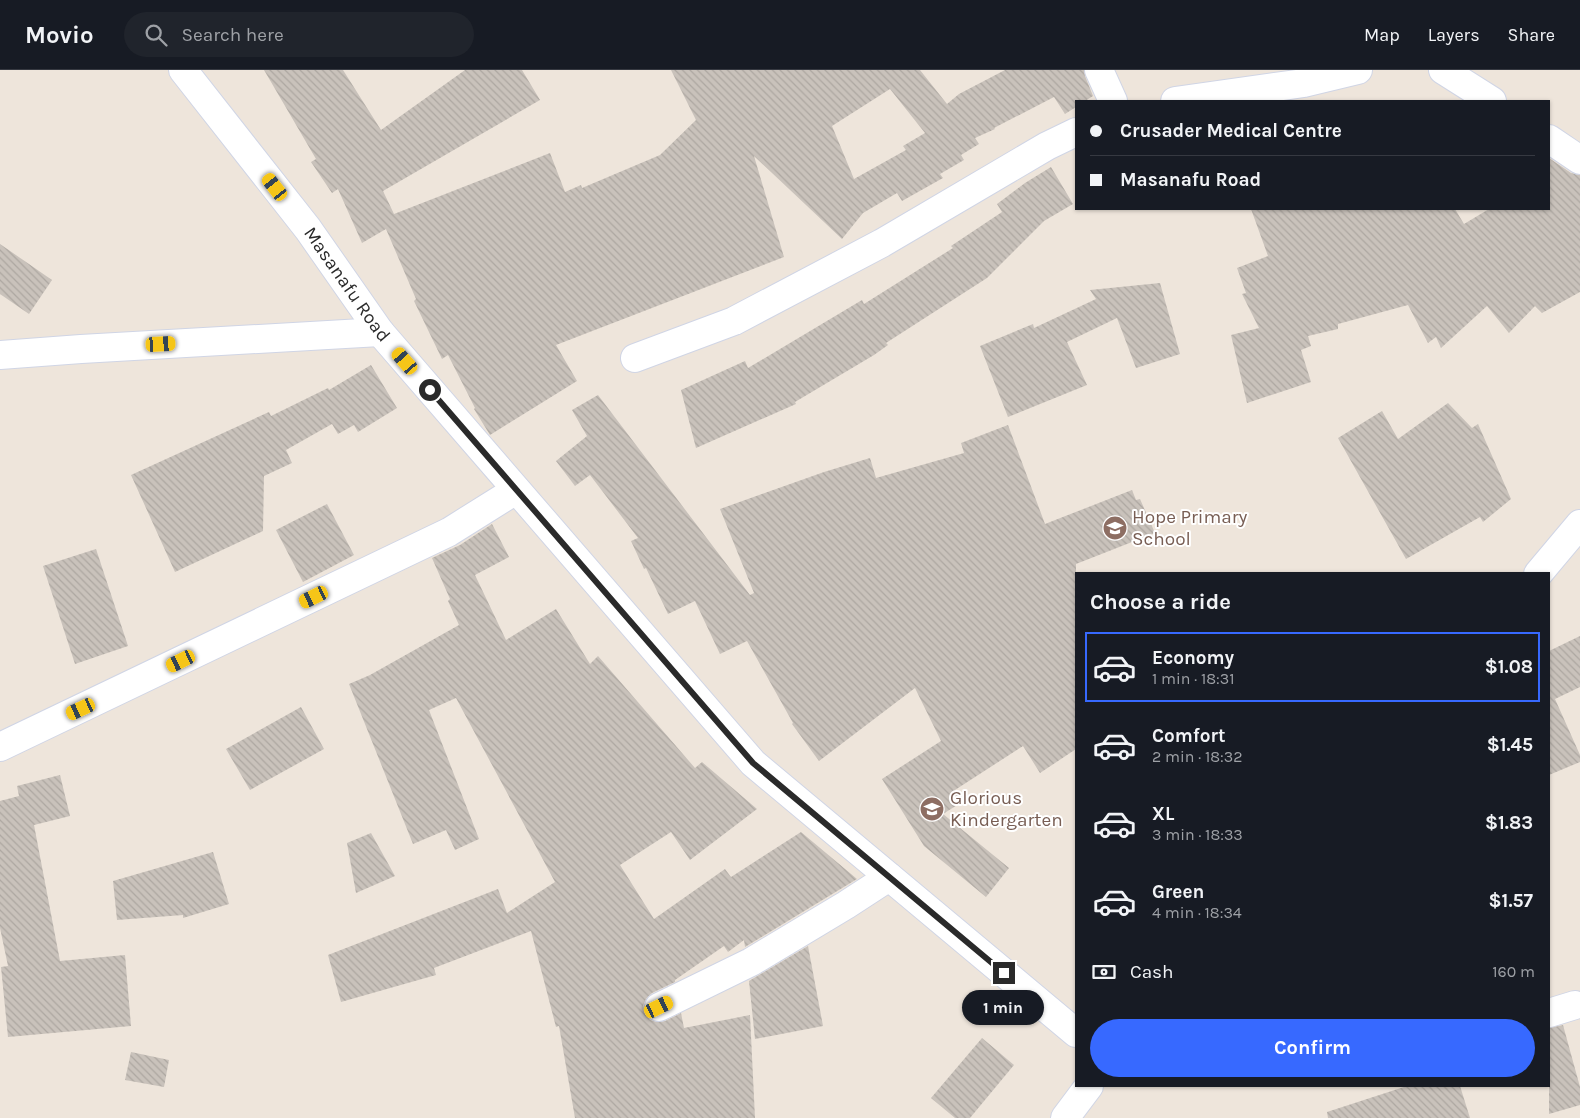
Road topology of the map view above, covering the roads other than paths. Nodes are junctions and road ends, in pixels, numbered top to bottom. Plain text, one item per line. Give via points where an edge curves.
1 (183, 70) edge
2 (1099, 70) edge
3 (1358, 70) edge
4 (1443, 70) edge
5 (1113, 100) edge
6 (1181, 100) edge
7 (1490, 100) edge
8 (1075, 132) edge
9 (1550, 140) edge
10 (1580, 160) edge
11 (380, 332) junction
12 (0, 355) edge
13 (635, 358) dead end
14 (516, 490) junction
15 (1580, 524) edge
16 (1540, 572) edge
17 (0, 747) edge
18 (889, 877) junction
19 (1576, 1005) dead end
20 (659, 1007) dead end
21 (1550, 1013) edge
22 (1075, 1032) edge
23 (1088, 1087) edge
24 (1065, 1118) edge

1 - 11 street, Masanafu Road via 308,229
2 - 5 street
3 - 6 street via 1304,83
4 - 7 street
8 - 13 street via 882,243 742,316
9 - 10 street
11 - 12 street
11 - 14 street, Masanafu Road
14 - 17 street via 450,532
14 - 18 street, Masanafu Road via 753,763
15 - 16 street
18 - 20 street via 751,962
18 - 22 street, Masanafu Road
19 - 21 street
23 - 24 street

